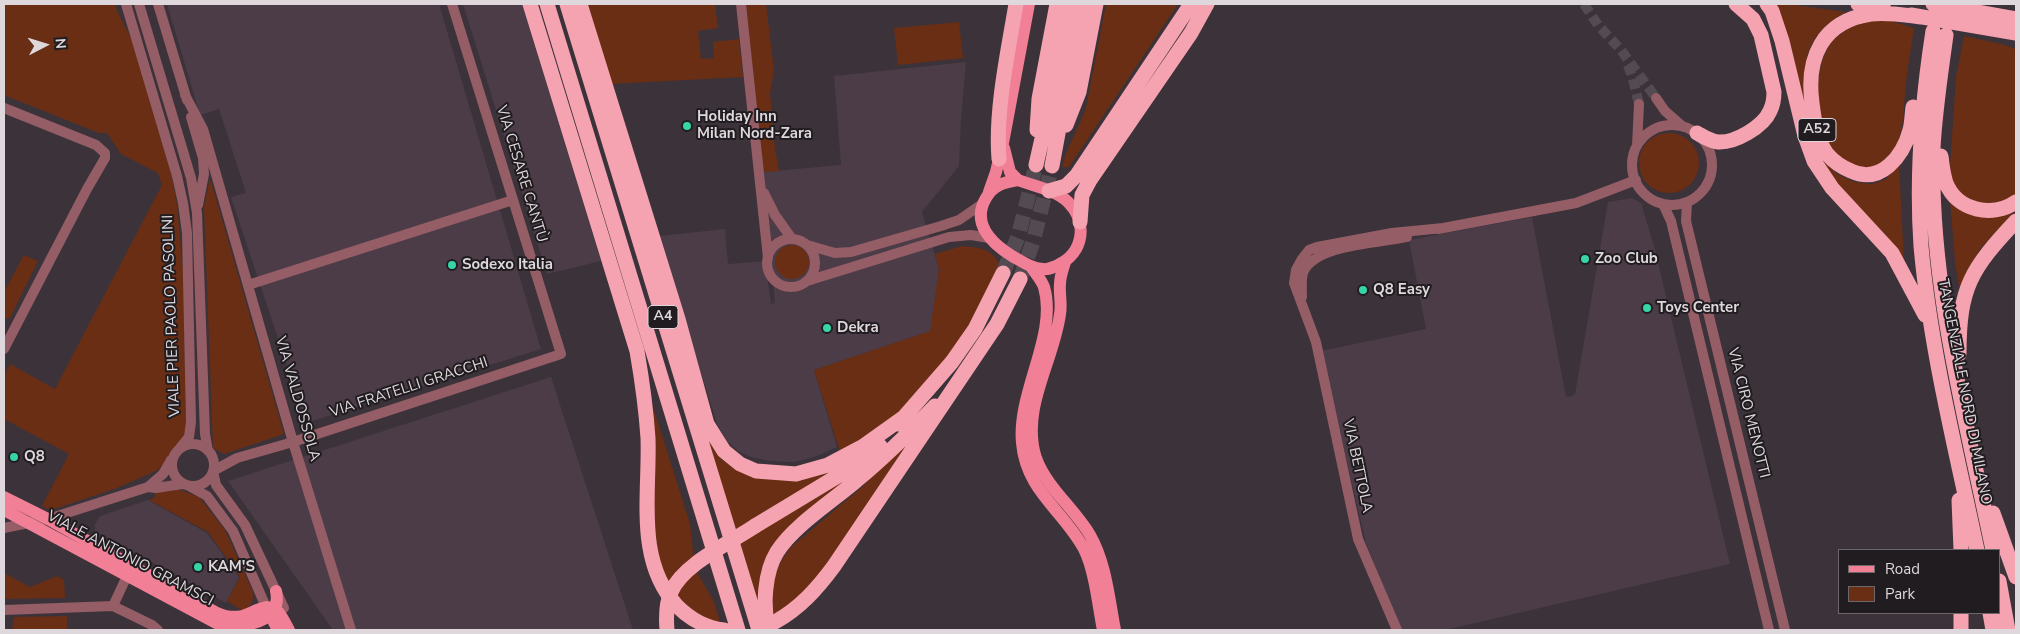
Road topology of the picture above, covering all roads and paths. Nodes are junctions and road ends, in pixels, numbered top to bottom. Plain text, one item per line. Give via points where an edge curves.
1 (139, 4) edge
2 (158, 4) edge
3 (452, 4) edge
4 (530, 4) edge
5 (547, 4) edge
6 (567, 4) edge
7 (580, 4) edge
8 (741, 4) edge
9 (1016, 4) edge
10 (1029, 4) edge
11 (1057, 4) edge
12 (1069, 4) edge
13 (1082, 4) edge
14 (1096, 4) edge
15 (1191, 4) edge
16 (1207, 4) edge
17 (1736, 4) edge
18 (1767, 4) edge
19 (1858, 4) edge
20 (1932, 4) edge
21 (124, 5) edge
22 (1920, 17) junction
23 (2016, 19) edge
24 (1981, 28) junction
25 (2016, 33) edge
26 (2016, 41) edge
27 (1927, 74) junction
28 (186, 95) junction
29 (1656, 98) tunnel mouth
30 (1937, 102) junction
31 (1639, 104) tunnel mouth
32 (4, 108) edge
33 (1690, 130) junction
34 (1003, 143) junction
35 (1636, 147) junction
36 (999, 159) junction
37 (216, 176) joint
38 (1018, 180) junction
39 (1636, 180) junction
40 (760, 187) junction
41 (1049, 192) junction
42 (989, 193) junction
43 (513, 200) junction
44 (1687, 202) junction
45 (2016, 202) edge
46 (982, 204) junction
47 (1664, 204) junction
48 (197, 213) junction
49 (2016, 221) edge
50 (1080, 222) junction
51 (989, 238) junction
52 (792, 239) junction
53 (807, 245) junction
54 (768, 258) junction
55 (1065, 262) junction
56 (1032, 268) junction
57 (1003, 273) tunnel mouth
58 (1020, 279) tunnel mouth
59 (807, 281) junction
60 (248, 285) junction
61 (1931, 326) junction
62 (4, 349) edge
63 (561, 354) joint
64 (960, 380) junction
65 (1962, 403) junction
66 (904, 417) junction
67 (1954, 438) junction
68 (293, 442) junction
69 (180, 448) junction
70 (210, 453) junction
71 (237, 458) junction
72 (172, 460) junction
73 (1976, 464) junction
74 (213, 471) junction
75 (185, 485) junction
76 (148, 487) junction
77 (4, 497) edge
78 (4, 510) edge
79 (48, 519) junction
80 (29, 523) junction
81 (4, 528) edge
82 (1961, 549) edge
83 (1977, 549) edge
84 (1993, 549) edge
85 (127, 576) junction
86 (2016, 577) edge
87 (2000, 586) edge
88 (276, 591) joint
89 (113, 606) junction
90 (4, 610) edge
91 (270, 610) junction
92 (1961, 614) edge
93 (1990, 614) edge
94 (218, 624) junction
95 (772, 626) edge
96 (158, 630) edge
97 (243, 630) edge
98 (278, 630) edge
99 (289, 630) edge
100 (297, 630) edge
101 (351, 630) edge
102 (667, 630) edge
103 (724, 630) edge
104 (738, 630) edge
105 (759, 630) edge
106 (1102, 630) edge
107 (1115, 630) edge
108 (1397, 630) edge
109 (1769, 630) edge
110 (1785, 630) edge
111 (1961, 630) edge
112 (1993, 630) edge
113 (2008, 630) edge

1 - 48 street, VIALE PIER PAOLO PASOLINI via 191,178
2 - 28 street, VIALE PIER PAOLO PASOLINI
3 - 43 street, VIA CESARE CANTÙ
4 - 103 highway via 637,351 646,406 648,533 655,569 666,591 682,611 700,623
5 - 104 highway, A4
6 - 105 highway, A4
7 - 66 highway via 678,319 707,424 724,451 740,464 756,471 796,474 828,465 862,447
8 - 40 street
9 - 36 highway via 997,139
10 - 34 main road
11 - 12 highway via 1039,99 1038,158
13 - 14 highway via 1054,159 1079,92
15 - 41 highway via 1077,175 1066,186
16 - 50 highway via 1191,33 1090,180 1082,195
17 - 33 highway via 1753,19 1761,35 1774,92 1772,107 1762,123 1730,140 1710,140
18 - 61 highway, A52 via 1782,41 1814,161 1832,188 1892,253
19 - 22 highway
20 - 23 highway
21 - 69 street, VIALE PIER PAOLO PASOLINI via 177,176 187,233 191,422 189,436
22 - 24 highway
22 - 27 highway, A52 via 1883,13 1864,15 1835,28 1815,54 1811,94 1814,119 1826,152 1838,166 1870,176 1881,173 1891,164 1910,130 1914,101
24 - 25 highway
24 - 26 highway
27 - 30 highway, TANGENZIALE NORD DI MILANO / A52 via 1940,33
27 - 61 highway, TANGENZIALE NORD DI MILANO / A52 via 1919,184 1921,244
28 - 37 street, VIALE PIER PAOLO PASOLINI via 203,129
28 - 48 street, VIALE PIER PAOLO PASOLINI via 203,158 204,174
29 - 33 street via 1672,119
30 - 45 highway via 1942,168 1953,194 1979,210 2002,209
30 - 65 highway, TANGENZIALE NORD DI MILANO / A52 via 1933,147 1937,244 1946,323
31 - 35 street
32 - 62 street via 96,146 105,154 104,162
33 - 35 street via 1671,125 1658,127 1644,136
33 - 44 street via 1702,138 1710,151 1712,170 1704,190
34 - 36 main road
34 - 38 main road via 1010,172
35 - 39 street via 1633,160
36 - 42 main road
37 - 60 street, VIA VALDOSSOLA
38 - 41 main road
38 - 42 main road via 1007,182
39 - 47 street via 1647,196
39 - 108 street, VIA BETTOLA via 1576,203 1327,252 1319,255 1304,272 1302,303 1316,342 1358,538
40 - 52 street
40 - 54 street
41 - 50 main road via 1066,200
42 - 46 main road
43 - 60 street
43 - 63 street, VIA CESARE CANTÙ
44 - 47 street
44 - 110 street, VIA CIRO MENOTTI via 1686,221
46 - 51 main road via 980,217
46 - 53 street via 959,220 851,252 836,253
47 - 109 street, VIA CIRO MENOTTI via 1671,221
48 - 70 street, VIALE PIER PAOLO PASOLINI via 205,434
49 - 65 highway via 1979,262 1965,295 1959,324
50 - 55 main road via 1080,240
51 - 56 main road
51 - 59 street via 971,235 949,237
52 - 53 street
52 - 54 street via 777,244
53 - 59 street via 814,254 815,264
54 - 59 street via 770,273 780,285 796,287
55 - 56 main road via 1047,270
55 - 107 main road via 1060,282 1061,313 1034,404 1032,442 1041,470 1089,533 1098,552
56 - 106 main road via 1043,285 1047,324 1023,415 1021,442 1024,459 1037,487 1084,550
57 - 66 highway via 974,329 952,362
58 - 64 highway via 997,324
60 - 68 street, VIA VALDOSSOLA
61 - 67 highway, TANGENZIALE NORD DI MILANO / A52
63 - 68 street, VIA FRATELLI GRACCHI
64 - 95 highway via 834,566 811,596
64 - 95 highway via 893,449 803,524 777,552 764,604
65 - 73 highway, TANGENZIALE NORD DI MILANO / A52
66 - 102 highway, bridge via 880,446 856,465 687,571 671,592 667,605
67 - 82 highway, A52
67 - 83 highway, TANGENZIALE NORD DI MILANO / A52
68 - 71 street, VIA FRATELLI GRACCHI
68 - 101 street, VIA VALDOSSOLA
69 - 70 street via 196,444
69 - 72 street
70 - 71 street, VIA FRATELLI GRACCHI
70 - 74 street
71 - 74 street, VIA FRATELLI GRACCHI
72 - 75 street via 173,473
72 - 76 street via 163,474
73 - 84 highway, TANGENZIALE NORD DI MILANO / A52
73 - 86 highway
74 - 75 street via 203,484
74 - 88 street via 216,485 245,525
75 - 76 street
75 - 91 street via 207,496 233,531
76 - 79 street
77 - 79 main road, VIALE ANTONIO GRAMSCI
78 - 80 main road, VIALE ANTONIO GRAMSCI
79 - 80 street
79 - 91 main road, VIALE ANTONIO GRAMSCI via 219,614 237,617
80 - 81 street
80 - 85 main road, VIALE ANTONIO GRAMSCI
85 - 89 street
85 - 94 main road, VIALE ANTONIO GRAMSCI
87 - 113 highway
88 - 91 main road via 278,601
89 - 90 street
89 - 96 street
91 - 94 main road via 256,622 240,626
91 - 98 main road
91 - 99 main road via 280,614
91 - 100 main road
92 - 111 highway
93 - 112 highway
94 - 97 main road, VIALE ANTONIO GRAMSCI

